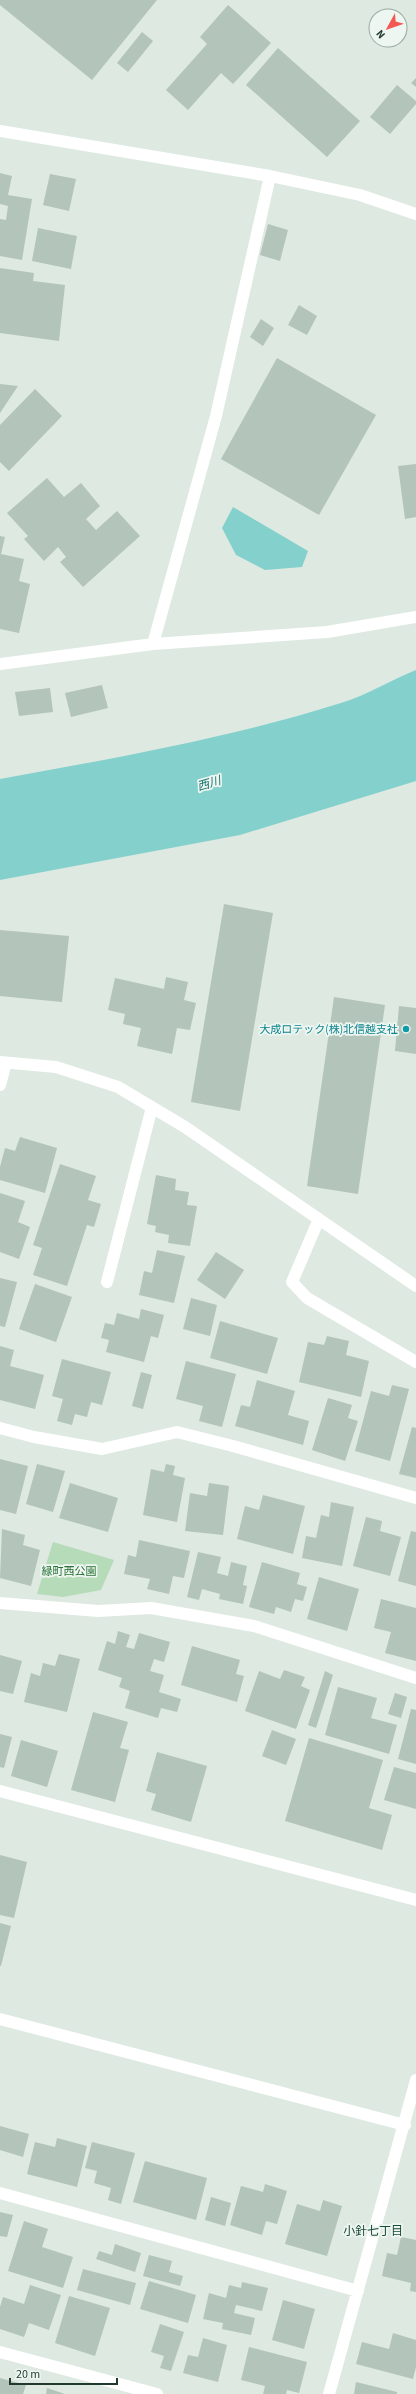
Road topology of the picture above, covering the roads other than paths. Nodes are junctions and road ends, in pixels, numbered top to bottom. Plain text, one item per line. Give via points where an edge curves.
1 (0, 131) edge
2 (270, 176) junction
3 (416, 214) edge
4 (416, 617) edge
5 (153, 644) junction
6 (0, 664) edge
7 (3, 1063) edge
8 (0, 1085) edge
9 (152, 1107) junction
10 (319, 1218) junction
11 (107, 1282) dead end
12 (416, 1286) edge
13 (416, 1362) edge
14 (0, 1428) edge
15 (416, 1498) edge
16 (0, 1603) edge
17 (416, 1678) edge
18 (0, 1791) edge
19 (416, 1900) edge
20 (0, 2019) edge
21 (416, 2080) edge
22 (405, 2124) junction
23 (0, 2193) edge
24 (358, 2291) junction
25 (0, 2352) edge
26 (157, 2394) edge
27 (329, 2394) edge

1 - 2 street
2 - 3 street via 360,195
2 - 5 street via 216,416
4 - 5 street via 326,632
5 - 6 street
7 - 8 street
7 - 9 street via 56,1067 118,1087
9 - 10 street
9 - 11 street
10 - 12 street
10 - 13 street via 292,1282 307,1298
14 - 15 street via 102,1449 177,1432
16 - 17 street via 98,1611 152,1608 254,1626
18 - 19 street
20 - 22 street
21 - 22 street
22 - 24 street
23 - 24 street
24 - 27 street
25 - 26 street

